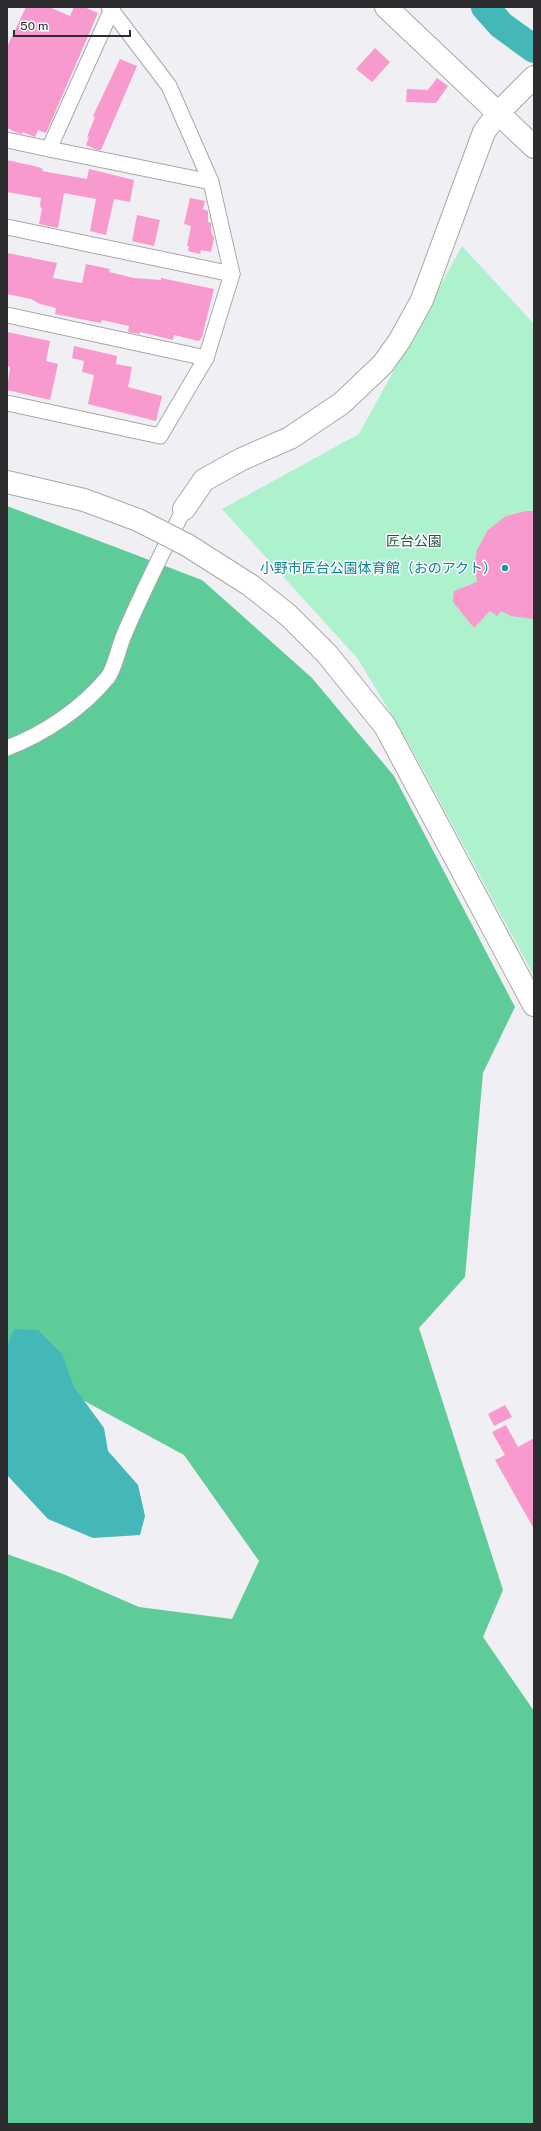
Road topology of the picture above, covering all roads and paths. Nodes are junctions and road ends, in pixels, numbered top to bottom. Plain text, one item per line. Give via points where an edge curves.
1 (386, 7) edge
2 (111, 8) edge
3 (534, 77) edge
4 (498, 113) junction
5 (7, 140) edge
6 (534, 146) edge
7 (49, 149) junction
8 (211, 182) junction
9 (7, 226) edge
10 (232, 274) junction
11 (7, 315) edge
12 (206, 358) junction
13 (7, 403) edge
14 (7, 482) edge
15 (184, 509) joint
16 (7, 748) edge
17 (534, 1005) edge

1 - 4 street
2 - 7 street
2 - 8 street via 169,86
3 - 4 street
4 - 6 street
4 - 15 street via 484,132 422,300 400,340 383,364 342,403 290,438 242,459 204,480
5 - 7 street
7 - 8 street
8 - 10 street
9 - 10 street
10 - 12 street
11 - 12 street
12 - 13 street via 160,436
14 - 17 street, bridge via 84,500 138,520 187,545 250,585 288,615 327,654 385,726
15 - 16 street via 146,583 120,642 109,676 86,699 51,726

